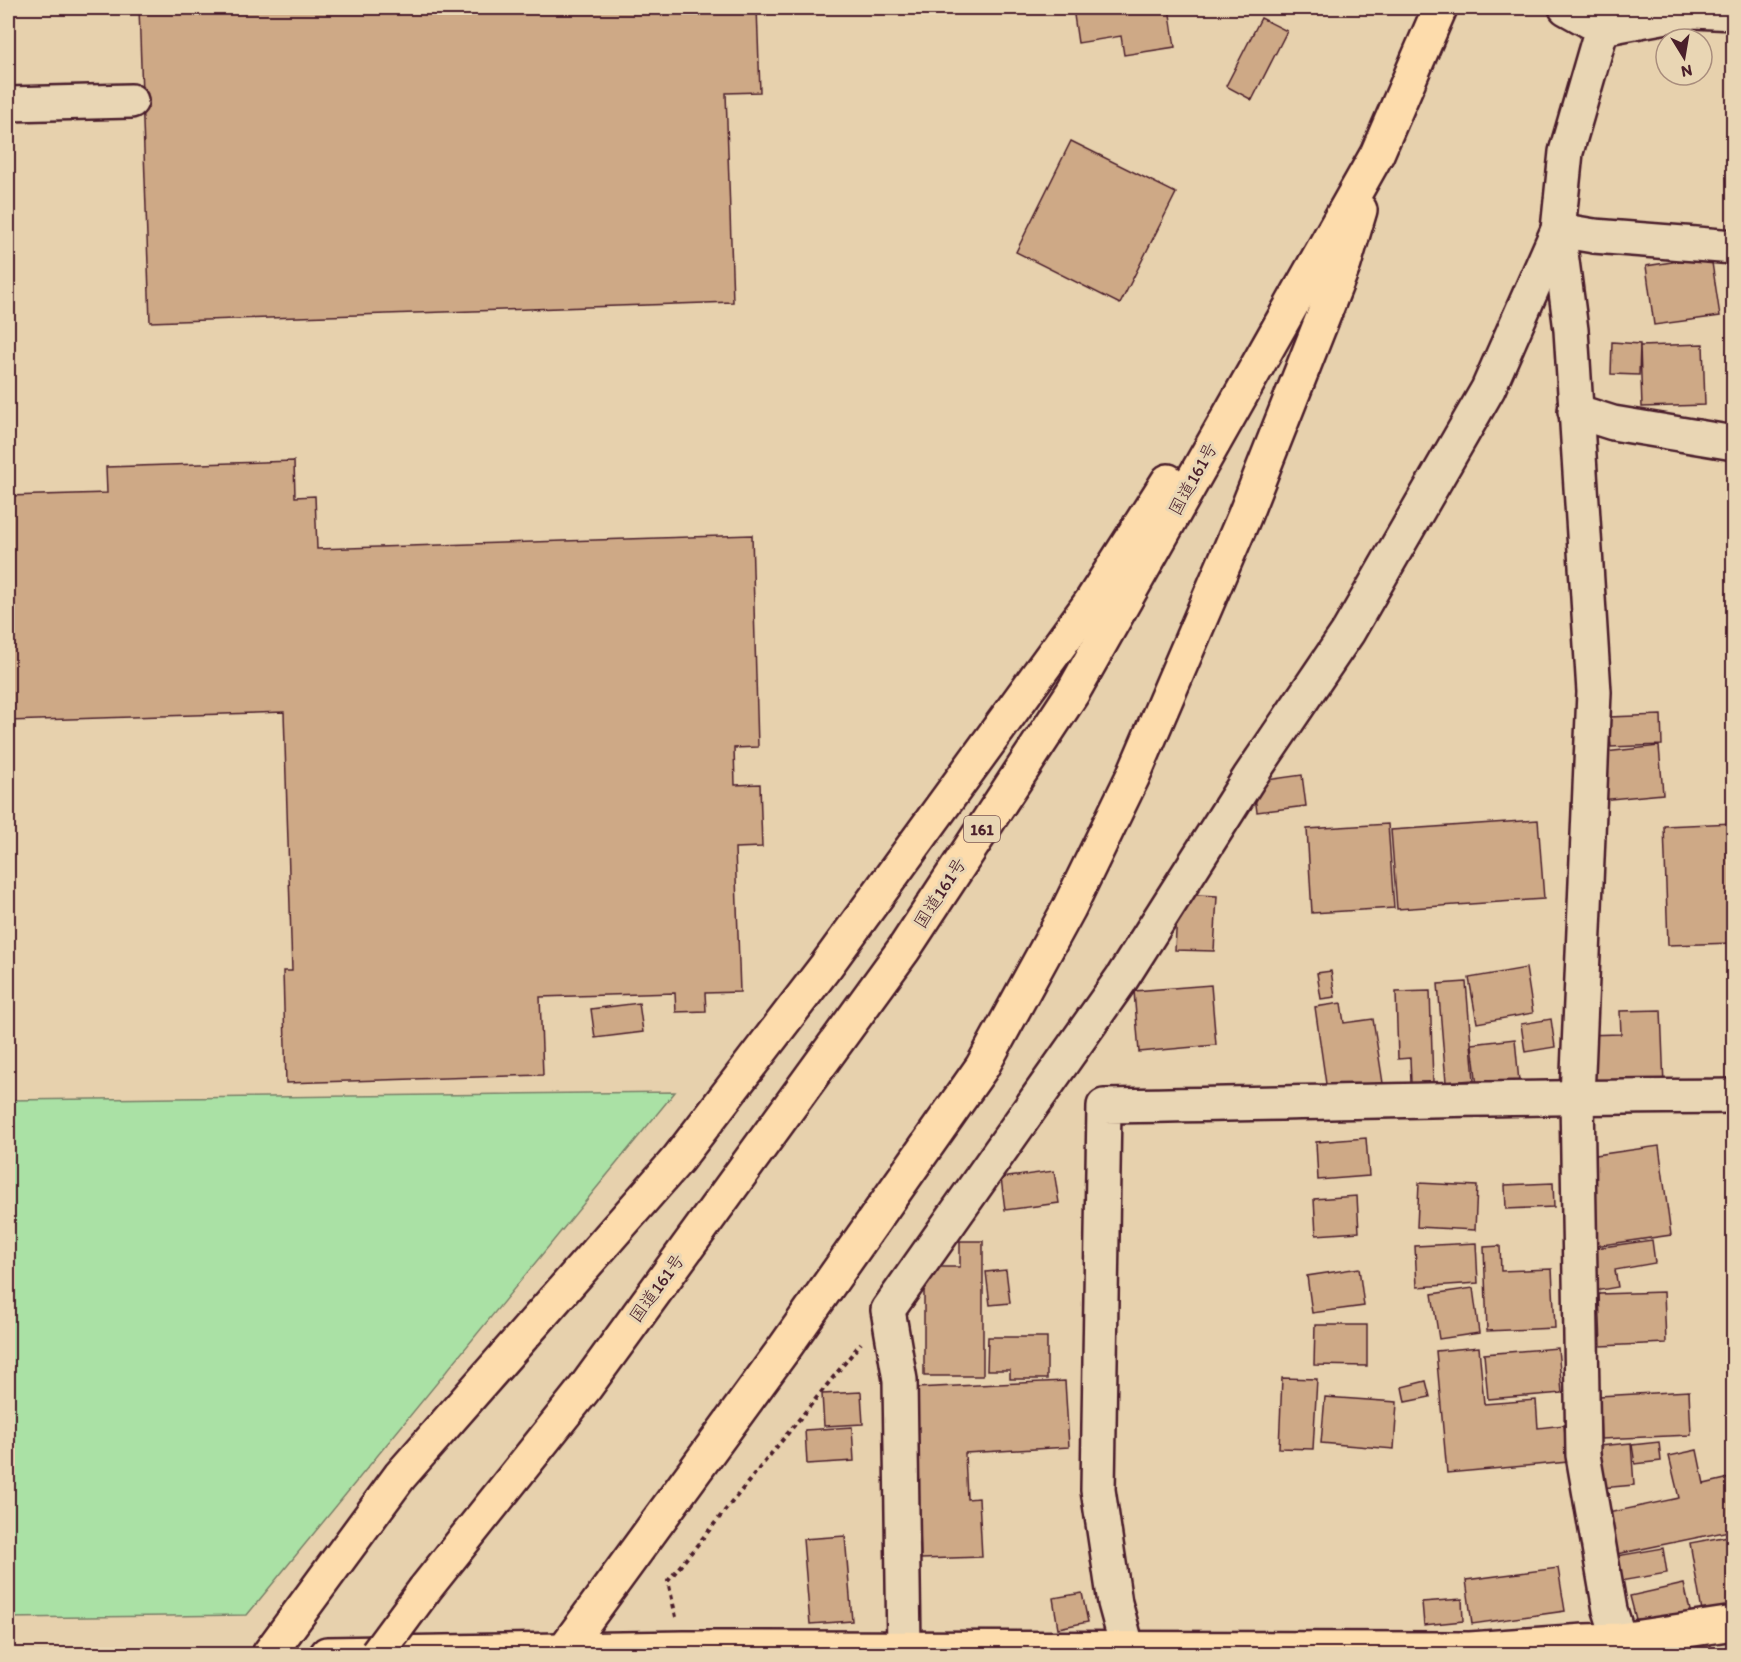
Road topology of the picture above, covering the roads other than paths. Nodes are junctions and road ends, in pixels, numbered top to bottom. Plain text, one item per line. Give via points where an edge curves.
1 (1440, 8) edge
2 (1566, 8) edge
3 (1734, 13) edge
4 (1602, 28) junction
5 (131, 101) dead end
6 (8, 104) edge
7 (1377, 154) junction
8 (1558, 230) junction
9 (1734, 247) edge
10 (1575, 411) junction
11 (1734, 443) edge
12 (1577, 1096) junction
13 (1734, 1096) edge
14 (1734, 1623) edge
15 (904, 1648) junction
16 (1622, 1648) edge
17 (1128, 1651) edge
18 (563, 1652) edge
19 (269, 1654) edge
20 (327, 1654) edge
21 (377, 1654) edge

1 - 7 main road, 国道161号 / 161
2 - 4 street
3 - 4 street via 1694,11
4 - 8 street via 1566,152
5 - 6 street
7 - 18 main road via 1344,264 1244,517 1133,776 1070,908 982,1067 783,1350
7 - 19 main road via 1091,602 826,966 678,1159 400,1476
7 - 21 main road, 国道161号 / 161, bridge via 1072,692 904,949 585,1388
8 - 9 street
8 - 10 street via 1571,330
8 - 15 street via 1488,389 1348,633 1249,778 1122,978 888,1310 900,1380
10 - 11 street via 1613,423
10 - 12 street via 1594,692
12 - 13 street
12 - 16 street via 1583,1455 1610,1610
12 - 17 street via 1104,1106 1098,1490 1115,1603
14 - 16 main road
15 - 17 main road
15 - 18 main road
16 - 17 main road via 1585,1641 1470,1649
18 - 20 main road

